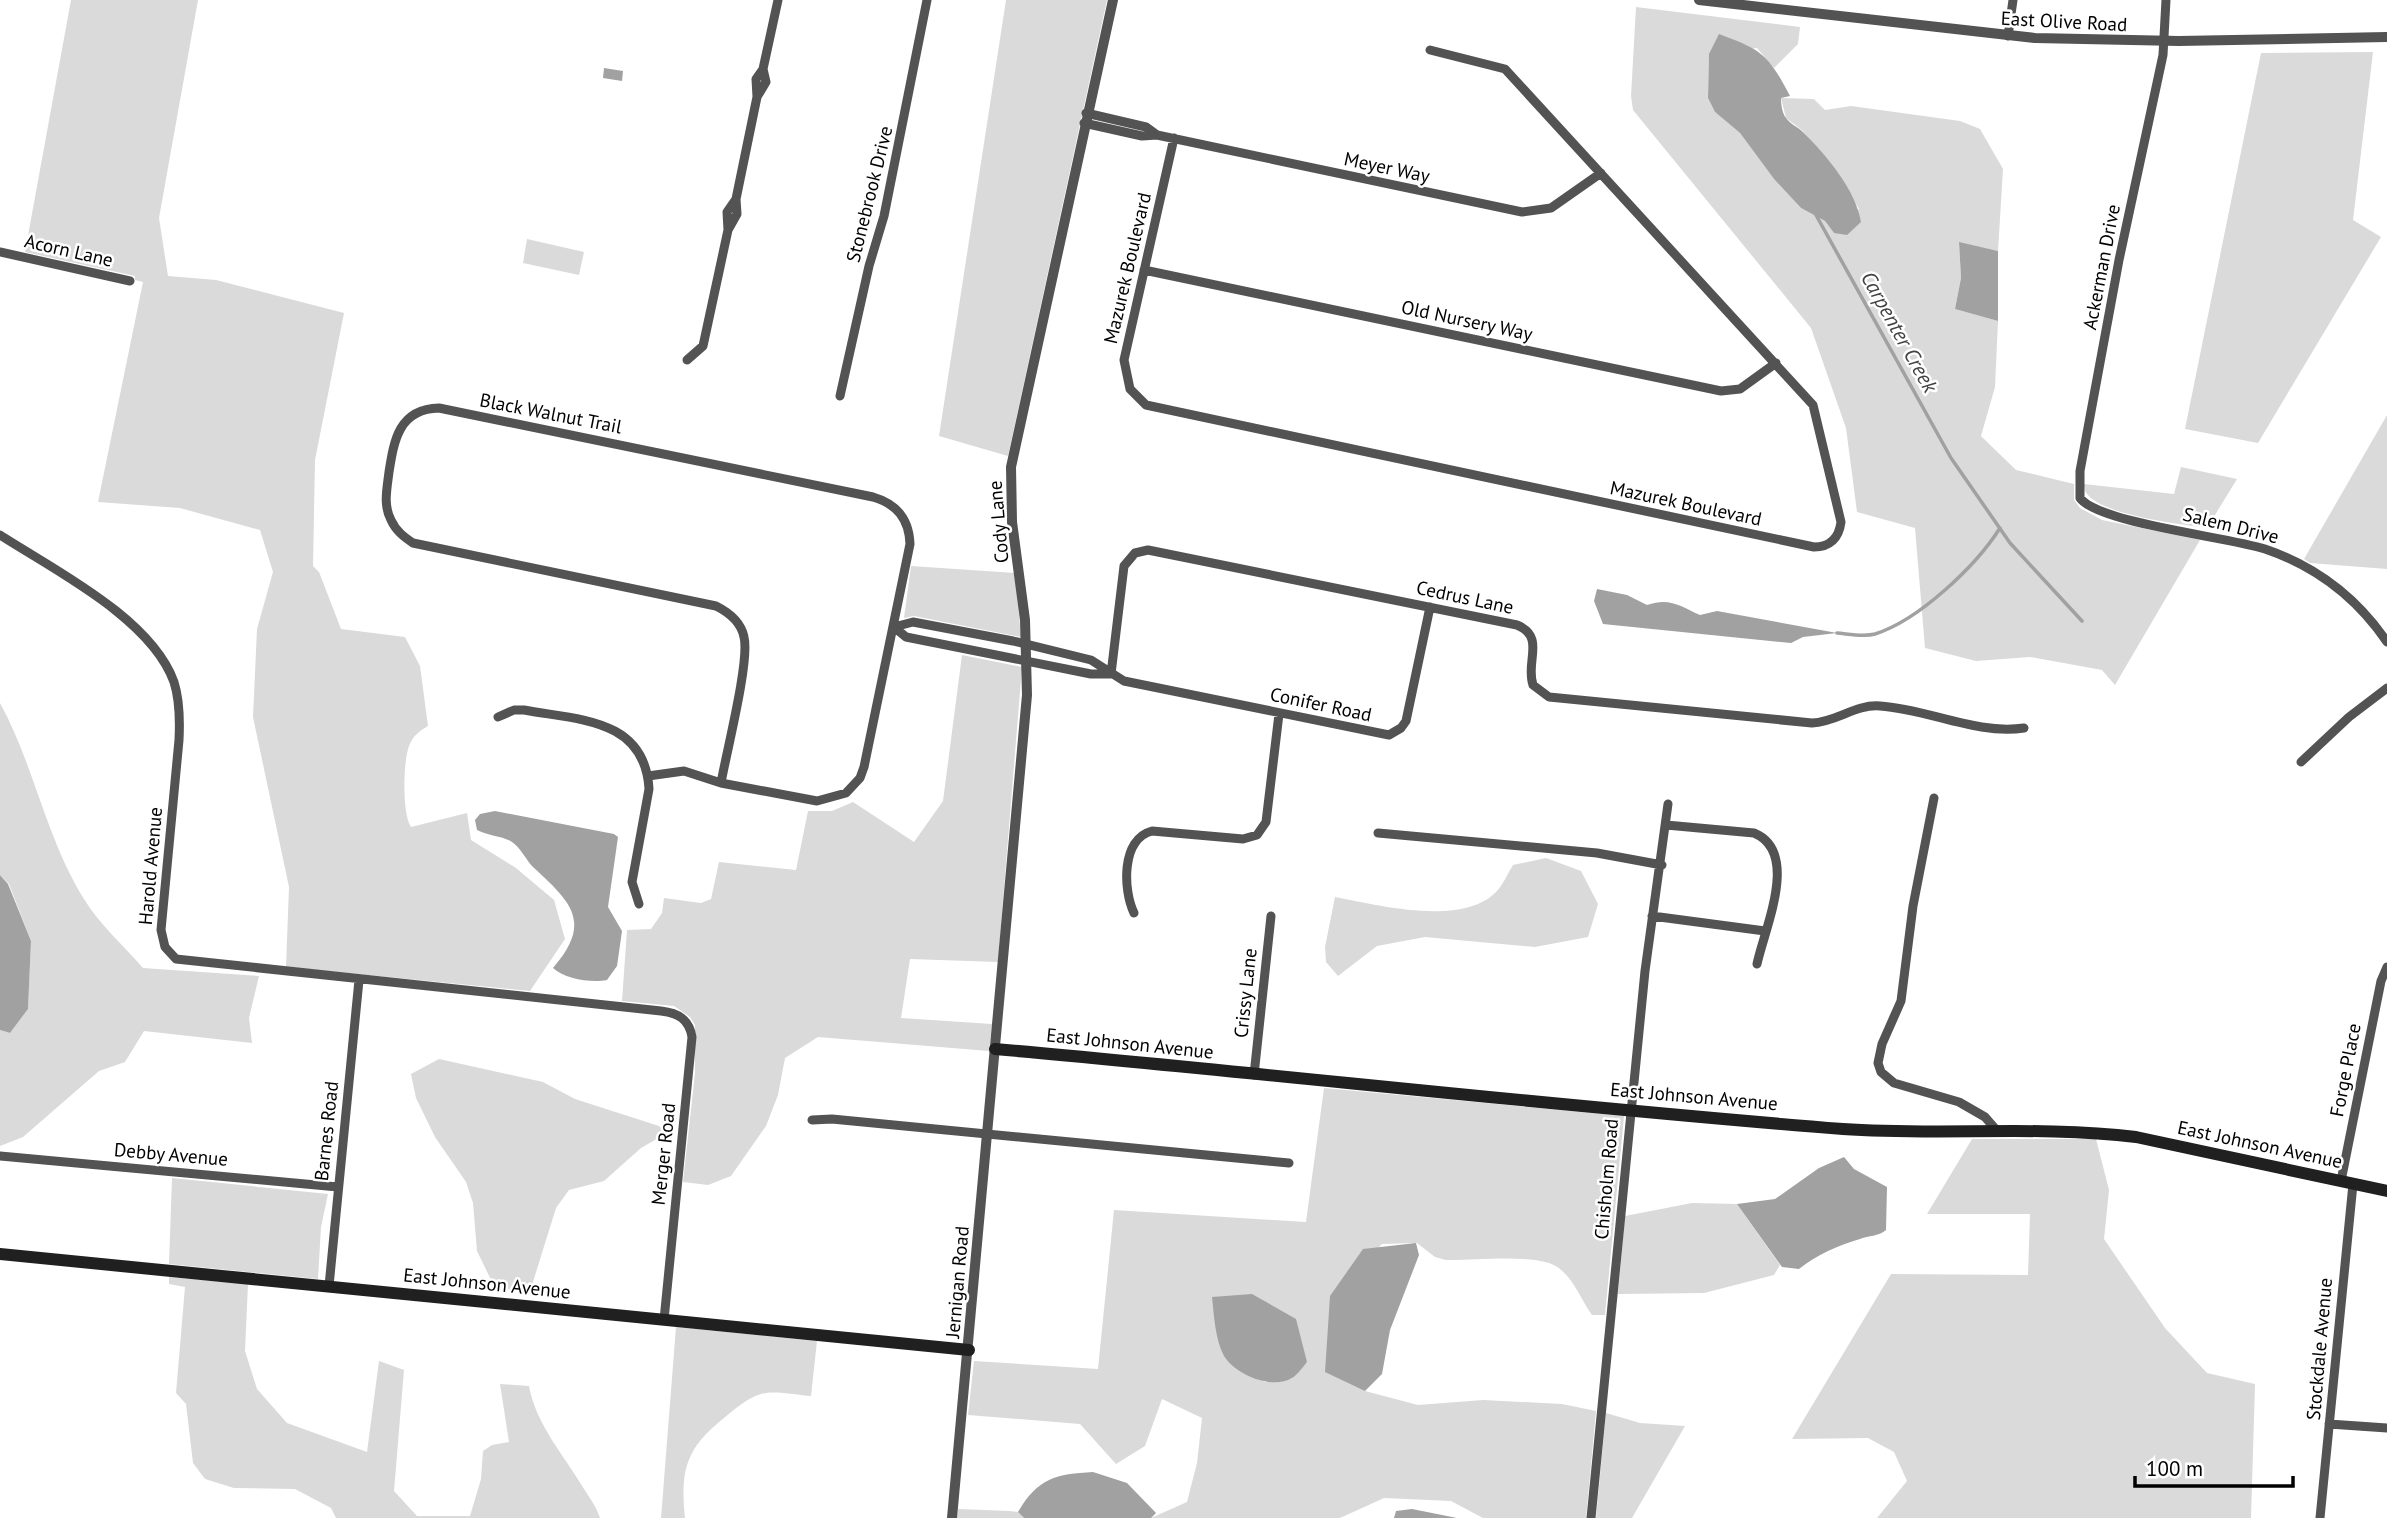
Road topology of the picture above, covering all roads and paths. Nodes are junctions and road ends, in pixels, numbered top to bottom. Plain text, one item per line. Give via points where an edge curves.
1 (778, 0) edge
2 (928, 0) edge
3 (1113, 0) edge
4 (1699, 0) edge
5 (2014, 0) edge
6 (2166, 0) edge
7 (2008, 36) junction
8 (2387, 37) edge
9 (2164, 41) junction
10 (1430, 50) dead end
11 (1085, 118) junction
12 (1174, 138) junction
13 (1601, 173) junction
14 (0, 253) edge
15 (1144, 270) junction
16 (130, 281) dead end
17 (687, 360) dead end
18 (1776, 363) junction
19 (840, 396) dead end
20 (2081, 500) joint
21 (0, 535) edge
22 (1430, 607) junction
23 (894, 627) junction
24 (2387, 642) edge
25 (1027, 646) junction
26 (1027, 662) junction
27 (1111, 674) junction
28 (2387, 688) edge
29 (1279, 714) junction
30 (498, 717) dead end
31 (2024, 728) dead end
32 (2301, 762) dead end
33 (648, 776) junction
34 (721, 783) junction
35 (1934, 798) dead end
36 (1668, 804) dead end
37 (1666, 825) junction
38 (1378, 833) dead end
39 (1662, 865) junction
40 (639, 904) dead end
41 (1134, 913) dead end
42 (1271, 916) dead end
43 (1653, 916) junction
44 (1765, 931) junction
45 (1757, 964) dead end
46 (2387, 967) edge
47 (359, 980) junction
48 (661, 1011) joint
49 (995, 1049) junction
50 (1254, 1074) junction
51 (1630, 1111) junction
52 (812, 1121) dead end
53 (1998, 1132) junction
54 (987, 1135) junction
55 (0, 1156) edge
56 (1289, 1163) dead end
57 (2347, 1183) junction
58 (338, 1187) junction
59 (2387, 1191) edge
60 (0, 1254) edge
61 (329, 1286) junction
62 (664, 1320) junction
63 (969, 1350) junction
64 (2329, 1424) junction
65 (2387, 1428) edge
66 (952, 1518) edge
67 (1591, 1518) edge
68 (2320, 1518) edge

1 - 17 street via 763,69 756,79 757,97 736,199 727,212 728,230 704,346
2 - 19 street, Stonebrook Drive via 884,216
3 - 11 street, Cody Lane
4 - 7 street, East Olive Road
5 - 7 street
6 - 9 street, Ackerman Drive
7 - 9 street, East Olive Road
8 - 9 street, East Olive Road
9 - 20 street, Ackerman Drive via 2083,458
10 - 13 street, Mazurek Boulevard via 1505,69
11 - 12 street, Meyer Way via 1142,136
11 - 25 street, Cody Lane via 1011,467 1012,522
12 - 13 street, Meyer Way via 1522,212 1551,208
12 - 15 street, Mazurek Boulevard
13 - 18 street, Mazurek Boulevard
14 - 16 street, Acorn Lane
15 - 18 street, Old Nursery Way via 1721,391 1740,389
15 - 18 street, Mazurek Boulevard via 1124,369 1136,398 1156,410 1825,546 1837,537 1841,522 1817,414
20 - 24 street, Salem Drive via 2104,515 2241,542 2294,561 2354,601
21 - 47 street, Harold Avenue via 130,623 156,651 173,680 180,711 179,740 161,930 169,954 184,962
22 - 27 street, Cedrus Lane via 1140,551 1124,566
22 - 29 street, Conifer Road via 1406,721 1396,732 1382,735
22 - 31 street, Cedrus Lane via 1524,628 1534,641 1533,685 1549,696 1812,723 1835,720 1858,708 1882,706 1999,730
23 - 25 street, Conifer Road via 913,622
23 - 26 street, Conifer Road via 906,637
23 - 34 street, Black Walnut Trail via 864,767 854,786 839,797 817,801
23 - 34 street, Black Walnut Trail via 910,533 901,513 884,500 439,408 421,410 404,422 394,440 386,498 391,520 413,543 716,606 734,618 745,650
25 - 26 street, Cody Lane
25 - 27 street, Conifer Road via 1090,660
26 - 27 street, Conifer Road
26 - 49 street, Cody Lane
27 - 29 street, Conifer Road via 1124,681
28 - 32 street
29 - 41 street via 1262,830 1243,839 1143,833 1130,852 1127,891
30 - 33 street via 524,710 605,725 629,740
33 - 34 street, Black Walnut Trail via 684,771
33 - 40 street via 632,882
35 - 53 street via 1901,1001 1878,1063 1894,1083 1959,1102 1985,1117
36 - 37 street, Chisholm Road
37 - 39 street, Chisholm Road
37 - 44 street via 1754,833 1770,843 1779,866
38 - 39 street via 1597,853
39 - 43 street, Chisholm Road
42 - 50 street, Crissy Lane
43 - 44 street
43 - 51 street, Chisholm Road
44 - 45 street
46 - 57 street, Forge Place
47 - 48 street, Harold Avenue
47 - 58 street, Barnes Road
48 - 62 street, Merger Road via 680,1016 692,1037
49 - 50 main road, East Johnson Avenue
49 - 54 street, Jernigan Road
50 - 51 main road, East Johnson Avenue
51 - 53 main road, East Johnson Avenue via 1843,1129
51 - 67 street, Chisholm Road
52 - 54 street via 832,1119
53 - 57 main road, East Johnson Avenue via 2136,1137
54 - 56 street
54 - 63 street, Jernigan Road
55 - 58 street, Debby Avenue
57 - 59 main road, East Johnson Avenue
57 - 64 street, Stockdale Avenue
58 - 61 street, Barnes Road
60 - 61 main road, East Johnson Avenue
61 - 62 main road, East Johnson Avenue
62 - 63 main road, East Johnson Avenue
63 - 66 street, Jernigan Road
64 - 65 street
64 - 68 street, Stockdale Avenue

